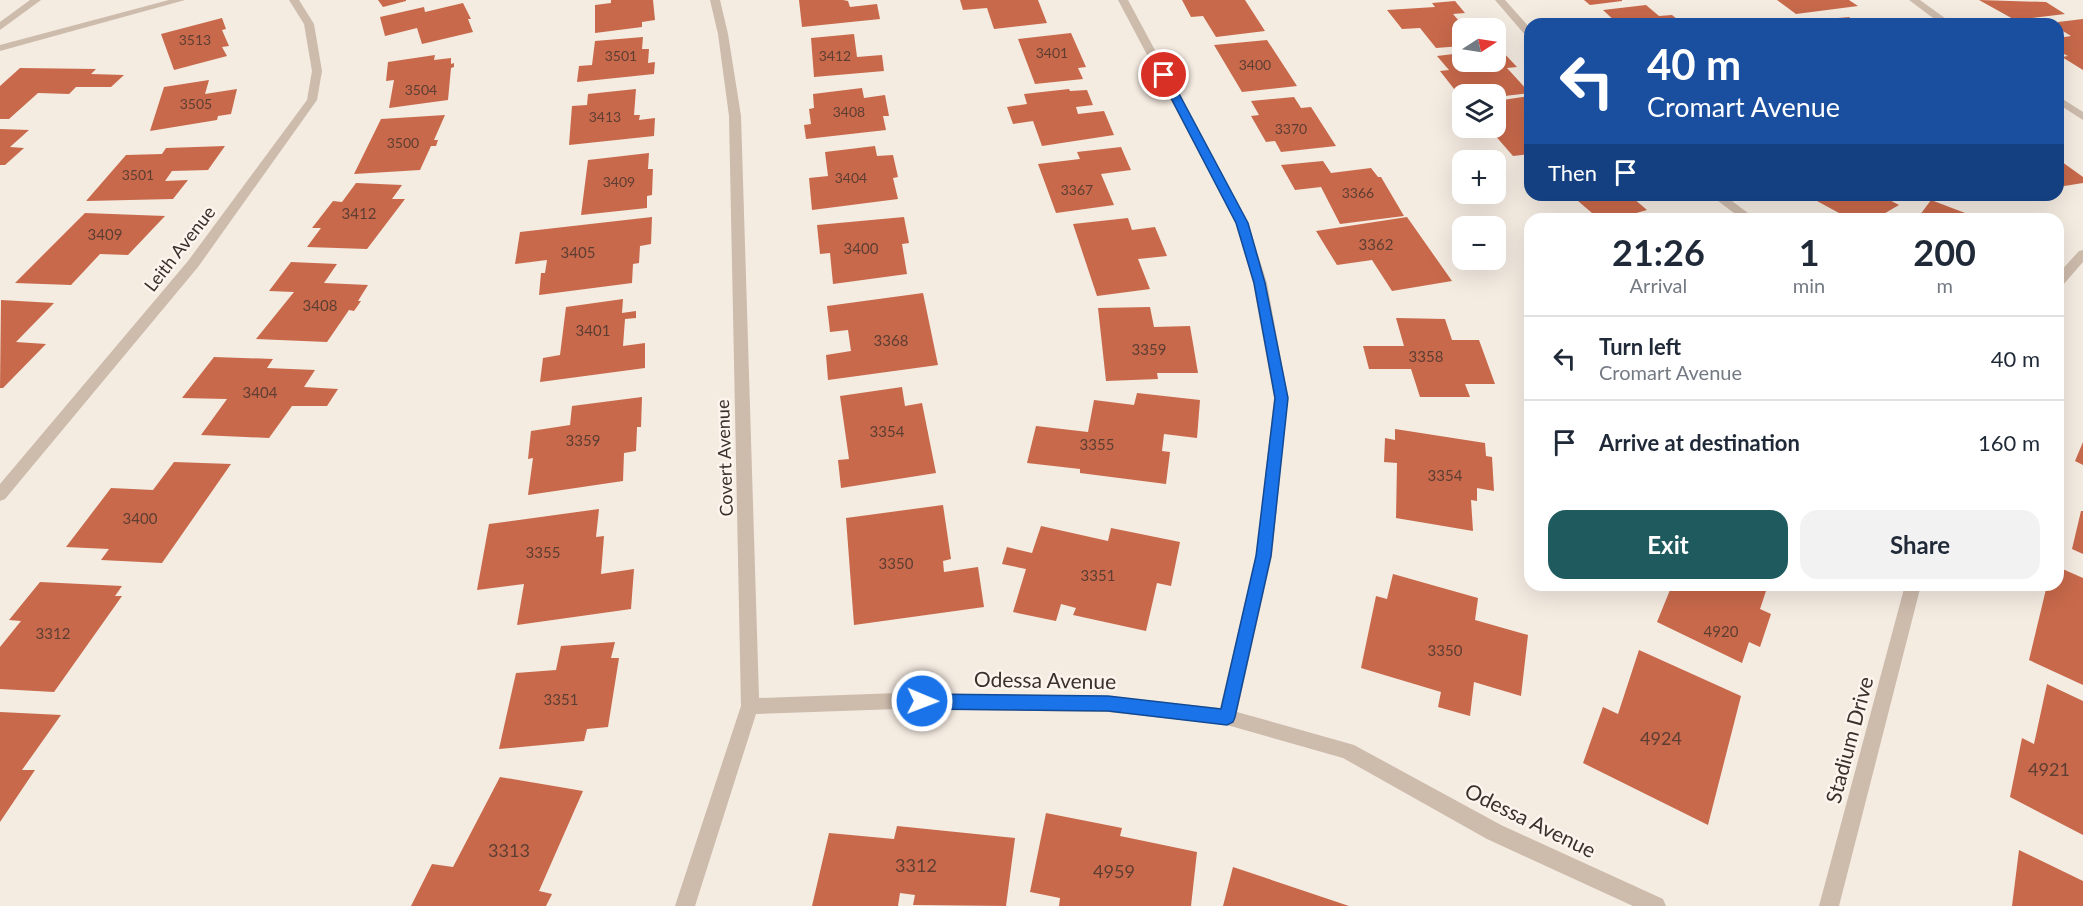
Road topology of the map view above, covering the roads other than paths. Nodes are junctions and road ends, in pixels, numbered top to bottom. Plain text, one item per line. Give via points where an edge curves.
1 (36, 0) edge
2 (180, 0) edge
3 (294, 0) edge
4 (715, 0) edge
5 (1123, 0) edge
6 (1500, 0) edge
7 (1914, 0) edge
8 (1940, 18) edge
9 (0, 27) edge
10 (1524, 27) edge
11 (0, 48) edge
12 (2064, 103) edge
13 (2083, 117) edge
14 (1724, 201) edge
15 (1742, 213) edge
16 (2083, 254) edge
17 (2064, 275) edge
18 (0, 495) edge
19 (1911, 591) edge
20 (750, 706) junction
21 (1227, 717) junction
22 (685, 906) edge
23 (1656, 906) edge
24 (1829, 906) edge

1 - 9 street
2 - 11 street
3 - 18 street, Leith Avenue via 309,24 317,71 312,100 193,264
4 - 20 street, Covert Avenue via 735,116
5 - 21 street via 1242,223 1260,283 1281,398 1264,556
6 - 10 street
7 - 8 street
12 - 13 street
14 - 15 street
16 - 17 street
19 - 24 street, Stadium Drive
20 - 21 street, Odessa Avenue via 898,701 1108,704
20 - 22 street, Covert Avenue
21 - 23 street, Odessa Avenue via 1347,752 1494,831

